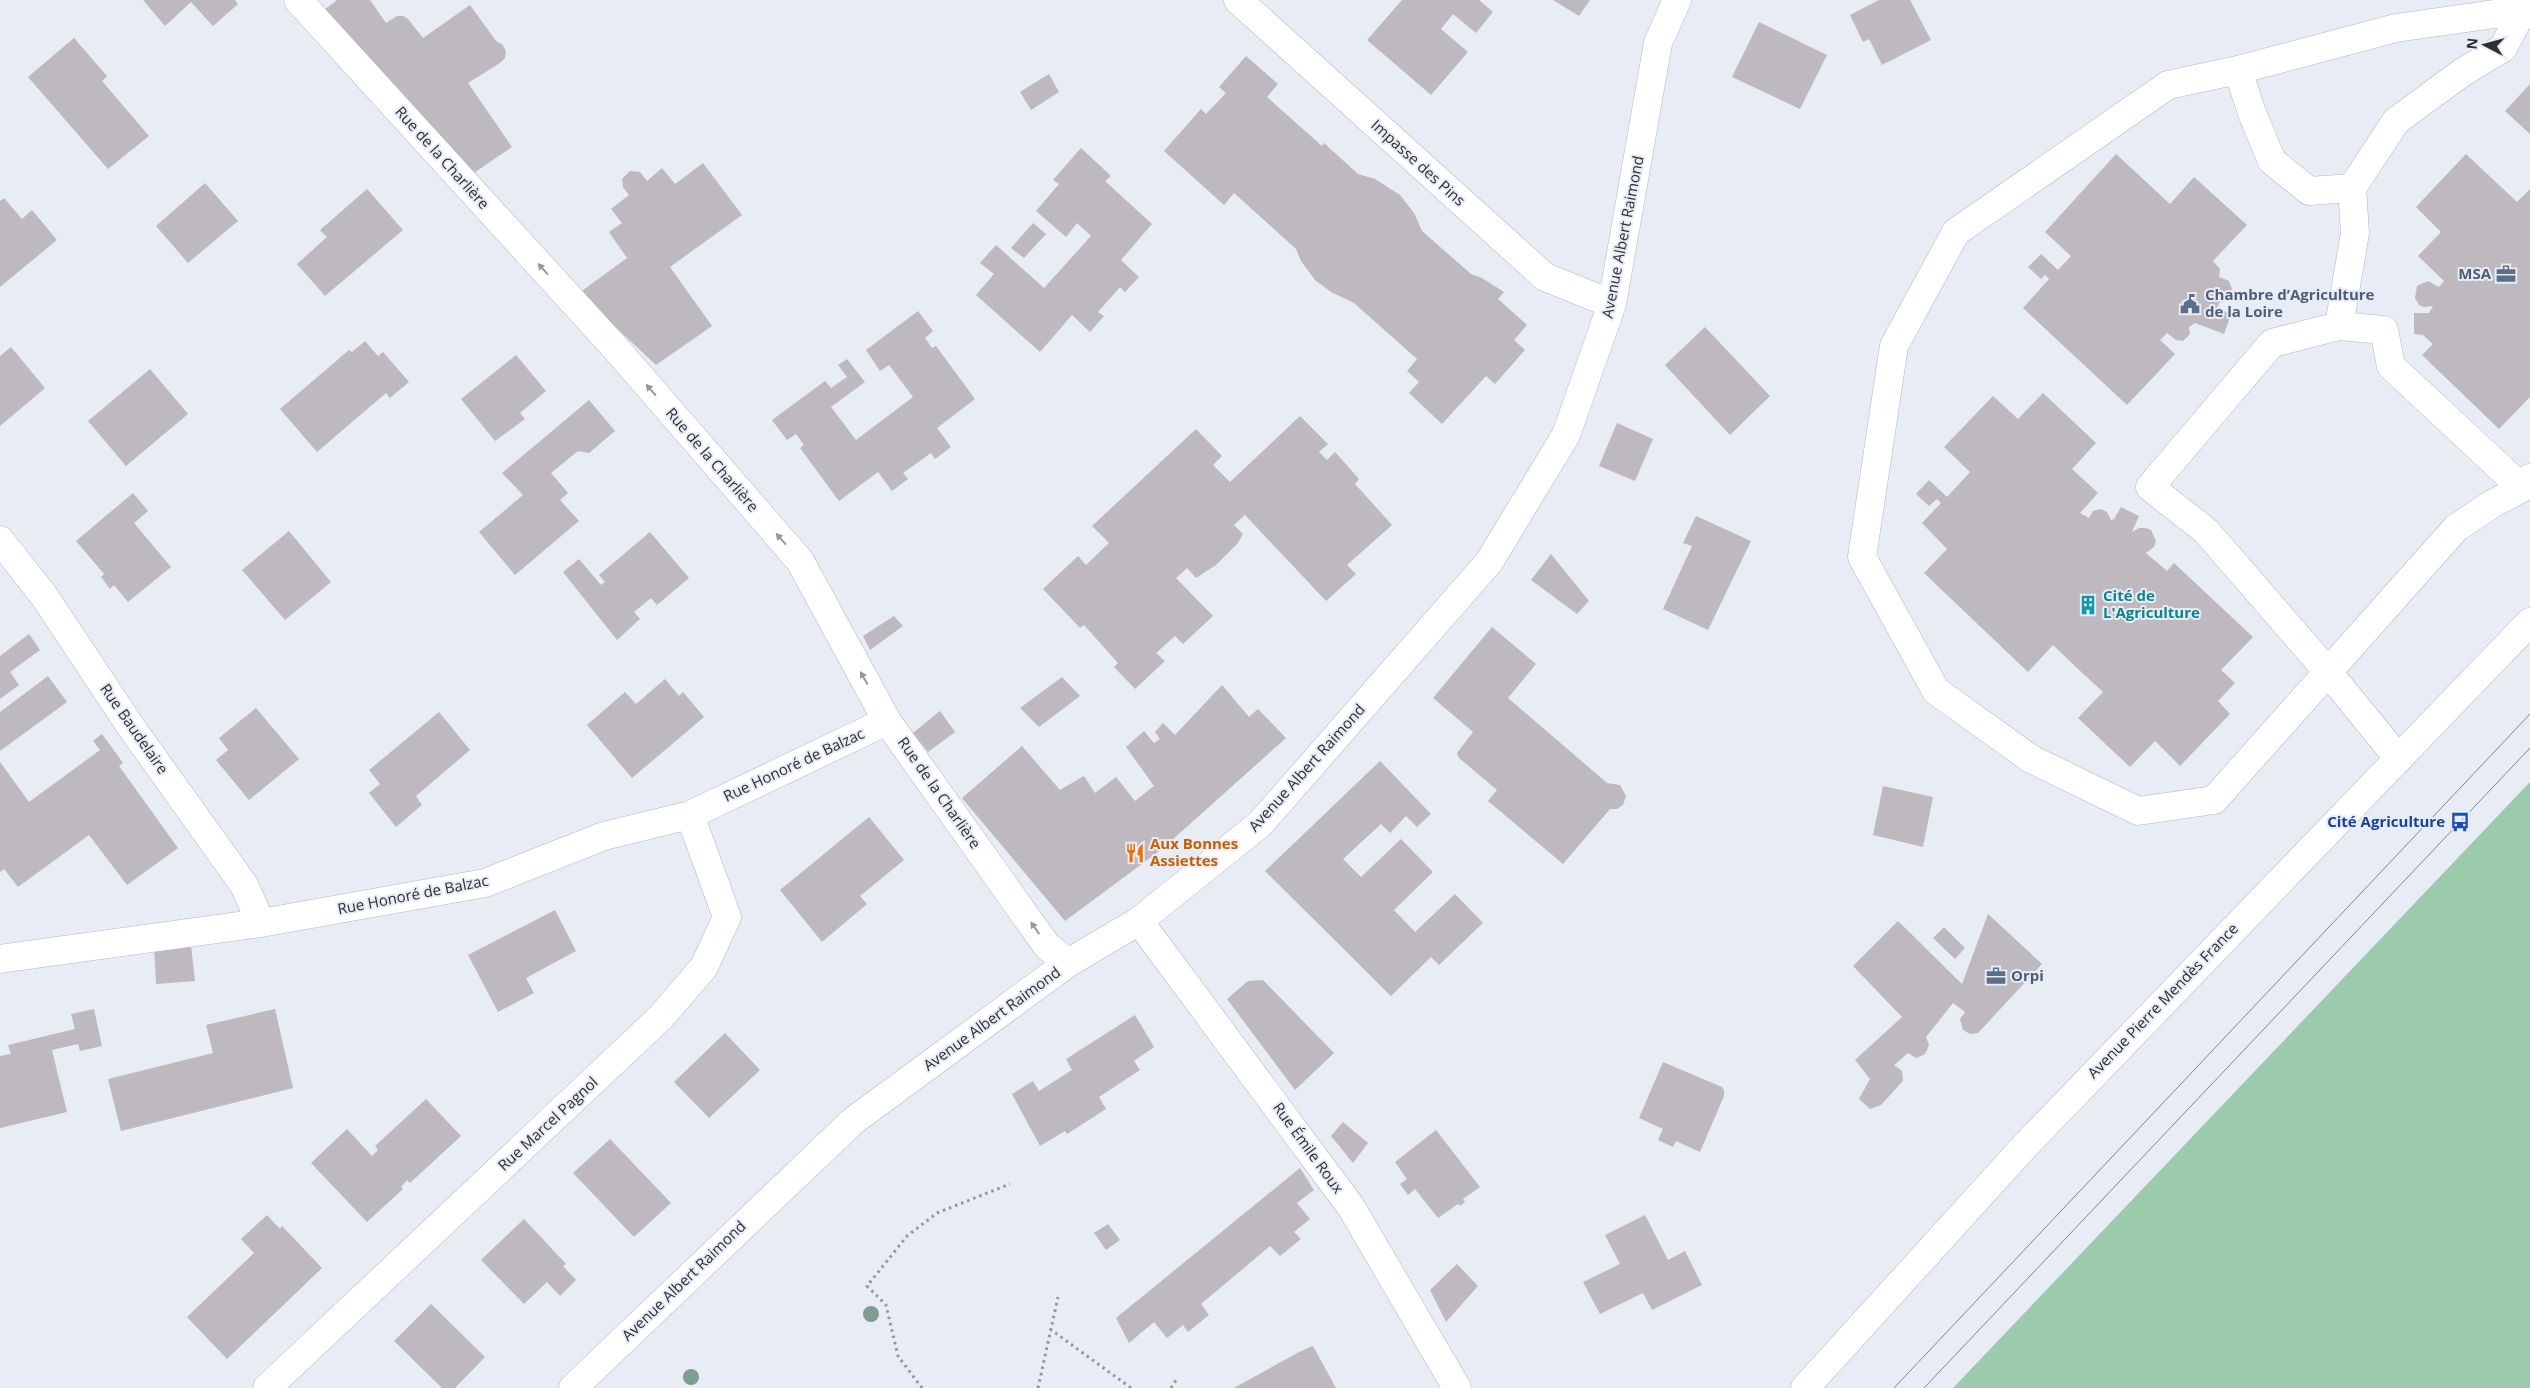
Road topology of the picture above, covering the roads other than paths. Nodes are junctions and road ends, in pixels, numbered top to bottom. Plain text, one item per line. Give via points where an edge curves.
1 (298, 0) edge
2 (1238, 0) edge
3 (1677, 0) edge
4 (2528, 9) edge
5 (2238, 70) junction
6 (2352, 188) junction
7 (1612, 304) junction
8 (2339, 326) junction
9 (2526, 483) edge
10 (0, 540) edge
11 (2530, 622) edge
12 (2328, 672) junction
13 (887, 721) junction
14 (2399, 759) junction
15 (690, 815) junction
16 (1140, 921) junction
17 (261, 923) junction
18 (0, 959) edge
19 (1068, 963) junction
20 (267, 1388) edge
21 (573, 1388) edge
22 (1457, 1388) edge
23 (1805, 1388) edge

13 -> 1 street, Rue de la Charlière via 800,561 618,351
2 - 7 street, Impasse des Pins via 1545,277
3 - 7 street, Avenue Albert Raimond via 1658,43
4 - 5 street via 2396,28
4 - 6 street via 2503,48 2463,72 2396,121
5 - 6 street via 2272,161 2309,191
5 - 12 street via 2168,85 1956,232 1894,346 1862,557 1936,691 2031,759 2138,811 2214,800
6 - 8 street via 2355,233
7 - 16 street, Avenue Albert Raimond via 1566,436 1489,562 1260,824
8 - 9 street via 2384,330 2391,366
8 - 12 street via 2272,343 2150,487 2206,531
9 - 12 street via 2456,528
10 - 17 street, Rue Baudelaire via 44,596 131,727 244,885
11 - 14 street, Avenue Pierre Mendès France
12 - 14 street
13 - 15 street, Rue Honoré de Balzac
19 -> 13 street, Rue de la Charlière via 1047,946
14 - 23 street, Avenue Pierre Mendès France via 2024,1147
15 - 17 street, Rue Honoré de Balzac via 604,836 485,883
15 - 20 street, Rue Marcel Pagnol via 726,917 704,967 661,1017
16 - 19 street, Avenue Albert Raimond
16 - 22 street, Rue Émile Roux via 1351,1207
17 - 18 street, Rue Honoré de Balzac
19 - 21 street, Avenue Albert Raimond via 852,1121

